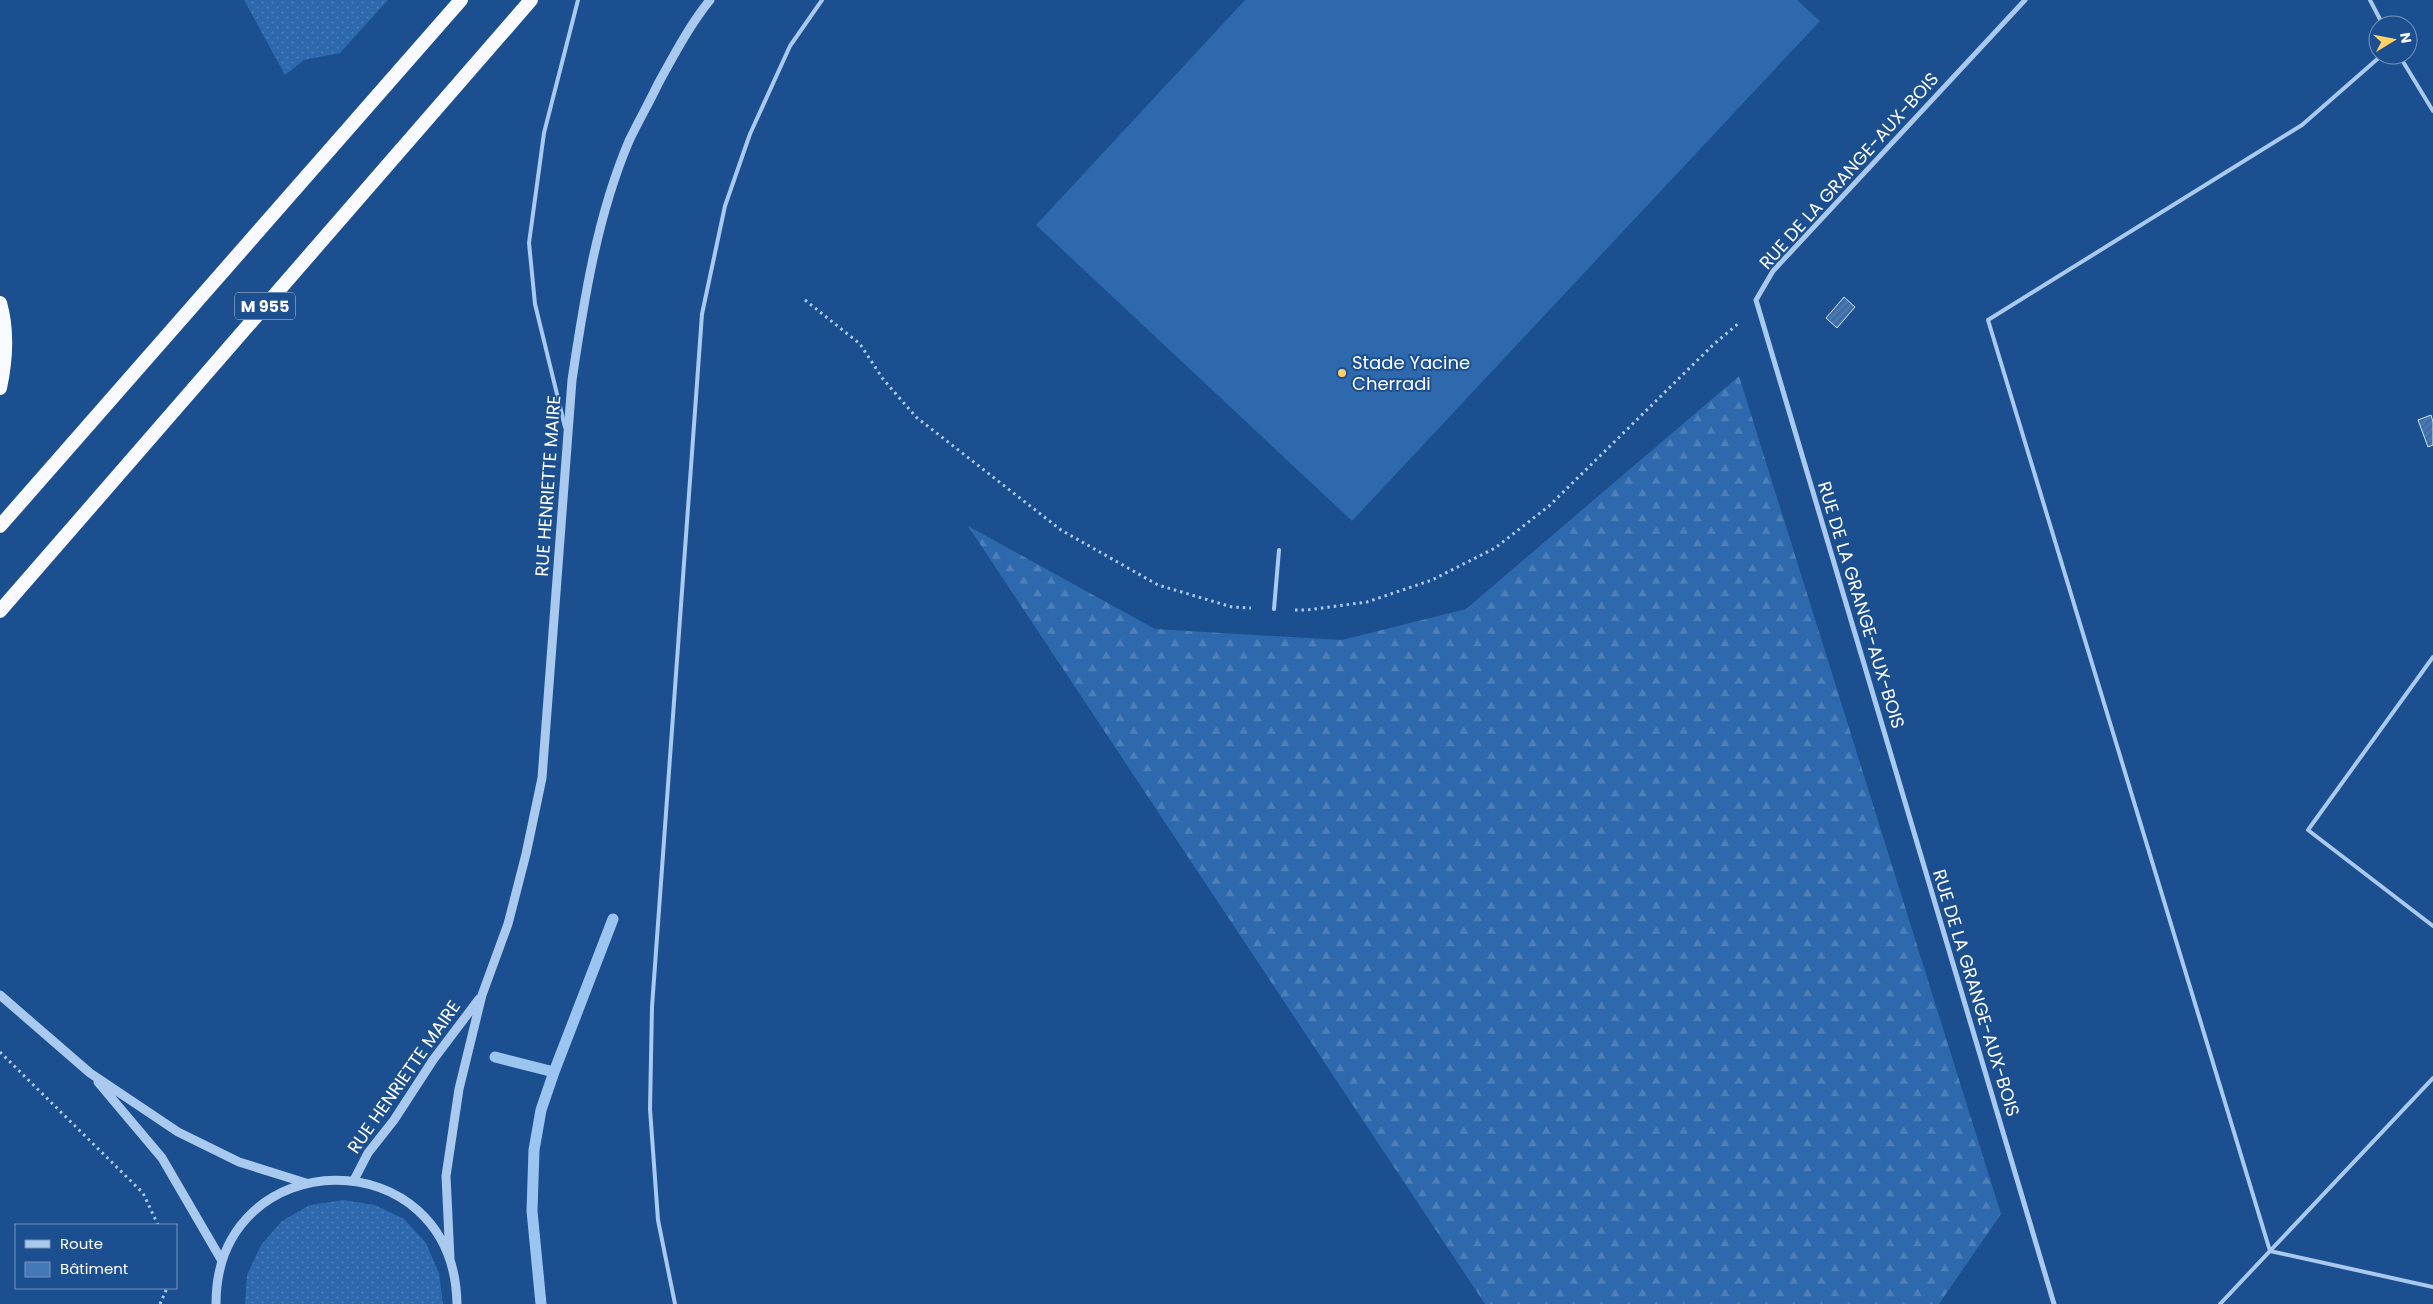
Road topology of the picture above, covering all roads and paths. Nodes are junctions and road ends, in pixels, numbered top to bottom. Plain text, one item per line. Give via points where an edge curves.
1 (461, 0) edge
2 (531, 0) edge
3 (578, 0) edge
4 (710, 0) edge
5 (822, 0) edge
6 (2026, 0) edge
7 (2370, 0) edge
8 (2378, 15) edge
9 (2371, 65) edge
10 (2405, 65) edge
11 (2433, 111) edge
12 (806, 300) dead end
13 (1756, 300) junction
14 (0, 303) edge
15 (0, 388) edge
16 (568, 439) junction
17 (0, 526) edge
18 (1279, 550) dead end
19 (1274, 609) junction
20 (0, 611) edge
21 (2433, 657) edge
22 (2433, 926) edge
23 (0, 995) edge
24 (482, 995) junction
25 (0, 1052) edge
26 (90, 1072) junction
27 (2433, 1078) edge
28 (354, 1180) junction
29 (306, 1183) junction
30 (158, 1224) edge
31 (2270, 1251) junction
32 (450, 1258) junction
33 (222, 1262) junction
34 (2433, 1287) edge
35 (167, 1289) edge
36 (160, 1304) edge
37 (216, 1304) edge
38 (457, 1304) edge
39 (674, 1304) edge
40 (2054, 1304) edge
41 (2220, 1304) edge

1 - 17 highway, M 955
2 - 20 highway, M 955
3 - 16 lane via 544,133 529,243 536,304
4 - 16 street, RUE HENRIETTE MAIRE via 697,16 658,84 629,141 611,190 581,321
5 - 39 lane via 790,46 750,134 725,206 702,314 652,1007 650,1109 658,1220
6 - 13 street, RUE DE LA GRANGE-AUX-BOIS via 1773,271
7 - 8 lane
9 - 31 lane via 2302,125 1988,320
10 - 11 lane
12 - 19 path via 860,344 883,379 916,417 1061,530 1158,585 1232,607
13 - 19 path via 1736,327 1714,344 1549,506 1495,548 1432,580 1367,602 1307,610
13 - 40 street, RUE DE LA GRANGE-AUX-BOIS
14 - 15 highway via 5,330 5,366
16 - 24 street, RUE HENRIETTE MAIRE via 542,778 508,924
18 - 19 lane
21 - 22 lane via 2308,830
23 - 26 street
24 - 28 street, RUE HENRIETTE MAIRE via 433,1060 368,1154
24 - 32 street, RUE HENRIETTE MAIRE via 459,1089 446,1176
25 - 30 path via 143,1193
26 - 29 street via 178,1132 239,1162
26 - 33 street via 162,1158
27 - 31 lane
28 - 29 street via 329,1179
28 - 32 street via 379,1186 415,1207 442,1241
29 - 33 street via 263,1204 231,1240
31 - 34 lane
31 - 41 lane
32 - 38 street via 457,1284
33 - 37 street via 216,1284
35 - 36 path

